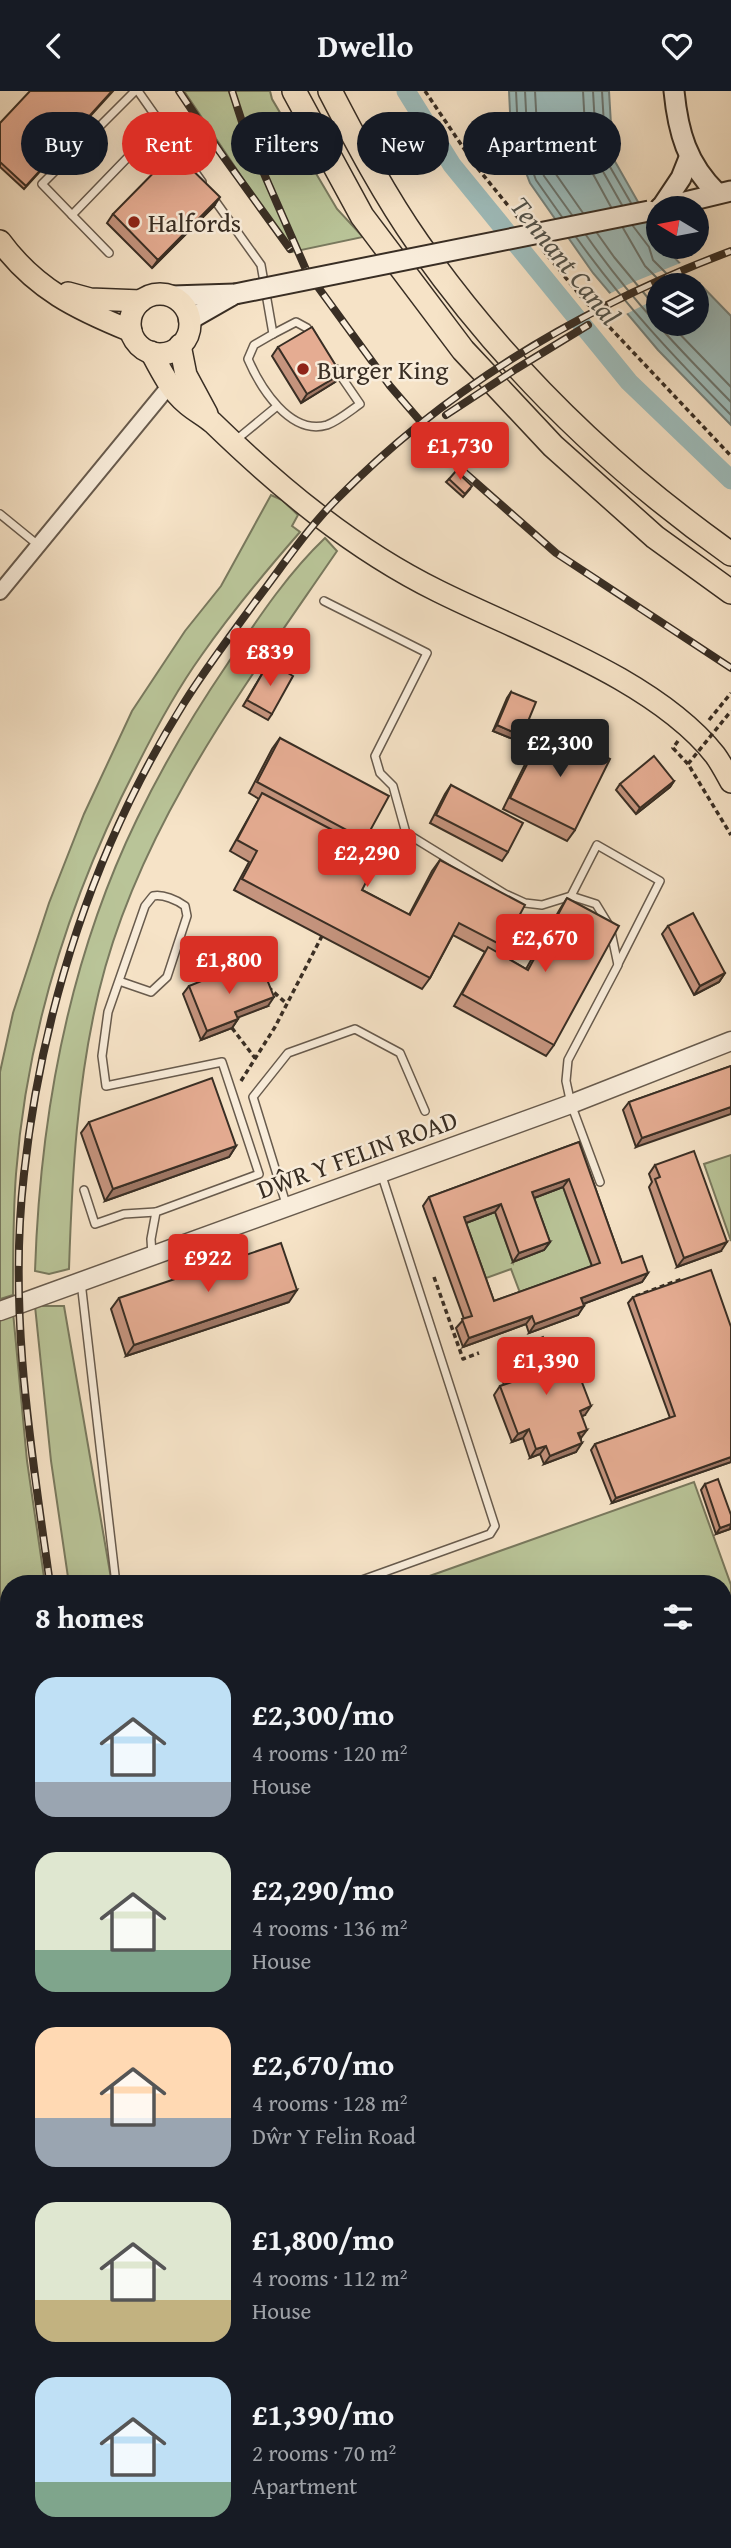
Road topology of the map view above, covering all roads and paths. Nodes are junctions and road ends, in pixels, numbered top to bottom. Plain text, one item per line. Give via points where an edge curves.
1 (137, 91) edge
2 (295, 91) edge
3 (330, 91) edge
4 (425, 91) edge
5 (674, 91) edge
6 (152, 112) edge
7 (689, 158) junction
8 (122, 163) edge
9 (197, 175) edge
10 (724, 193) edge
11 (667, 196) edge
12 (646, 211) edge
13 (72, 215) junction
14 (525, 227) dead end
15 (0, 241) edge
16 (542, 248) dead end
17 (108, 253) dead end
18 (42, 285) junction
19 (235, 294) junction
20 (172, 296) junction
21 (141, 301) junction
22 (189, 320) junction
23 (131, 331) junction
24 (273, 334) junction
25 (315, 339) edge
26 (180, 345) junction
27 (151, 352) junction
28 (330, 361) edge
29 (170, 385) junction
30 (276, 407) junction
31 (211, 421) junction
32 (232, 444) junction
33 (731, 456) edge
34 (0, 514) edge
35 (38, 545) junction
36 (731, 554) edge
37 (0, 592) edge
38 (731, 592) edge
39 (324, 601) dead end
40 (731, 693) edge
41 (731, 711) edge
42 (709, 720) dead end
43 (726, 773) edge
44 (731, 835) edge
45 (571, 897) junction
46 (322, 936) edge
47 (618, 965) junction
48 (119, 981) junction
49 (266, 985) edge
50 (287, 1004) junction
51 (232, 1028) edge
52 (731, 1041) edge
53 (255, 1058) junction
54 (233, 1095) junction
55 (571, 1104) junction
56 (425, 1111) dead end
57 (382, 1173) junction
58 (600, 1182) dead end
59 (84, 1190) dead end
60 (287, 1208) junction
61 (156, 1212) junction
62 (152, 1256) junction
63 (434, 1277) dead end
64 (682, 1279) edge
65 (81, 1281) junction
66 (636, 1296) edge
67 (0, 1311) edge
68 (479, 1353) dead end
69 (115, 1575) edge
70 (376, 1575) edge

1 - 6 lane
1 - 13 lane via 42,184
2 - 38 highway via 362,216 463,350 553,446 655,537
3 - 36 highway via 385,190 456,295 569,419 629,476
4 - 14 path via 475,165
5 - 7 main road
7 - 10 main road via 701,178
7 - 11 main road
8 - 13 lane
9 - 24 lane via 261,265
12 - 19 main road, bridge
13 - 17 lane
15 - 18 main road via 16,264
16 - 33 path via 583,299
18 - 21 main road via 90,299
18 - 23 main road via 79,309
19 - 20 main road
19 - 22 main road
20 - 21 main road via 156,294
20 - 22 main road via 187,310
21 - 23 main road via 131,314
22 - 26 main road
23 - 27 main road via 136,342
24 - 25 lane via 296,322
24 - 30 lane via 254,345 248,359
26 - 27 main road via 166,353
26 - 31 main road via 186,375
27 - 29 main road
28 - 30 lane via 360,404 320,426 309,426
29 - 31 main road
29 - 35 street
30 - 32 lane
31 - 32 main road
32 - 43 main road via 360,546 435,590 621,679 682,720
34 - 35 lane
35 - 37 street
39 - 45 lane via 427,653 375,756 380,773 393,786 406,833 525,903 542,905
40 - 42 path
41 - 44 path, bridge via 688,764
45 - 47 lane via 596,904 610,927
45 - 47 lane via 597,845 660,881
46 - 50 path
47 - 55 lane via 568,1061
48 - 48 lane via 145,906 153,896 185,906 187,916 167,977 151,992
48 - 54 lane via 108,1012 102,1056 106,1086 222,1062
49 - 50 path
50 - 53 path
51 - 53 path
52 - 55 street, DŴR Y FELIN ROAD
53 - 54 path
54 - 61 lane via 259,1174
55 - 57 street, DŴR Y FELIN ROAD
55 - 58 lane
56 - 60 lane via 400,1053 355,1029 288,1053 253,1097
57 - 60 street, DŴR Y FELIN ROAD
57 - 70 lane via 495,1526 490,1534
59 - 61 lane via 96,1224 124,1214
60 - 62 street, DŴR Y FELIN ROAD
61 - 62 lane
62 - 65 street, DŴR Y FELIN ROAD
63 - 68 path via 463,1359
64 - 66 path
65 - 67 street, DŴR Y FELIN ROAD
65 - 69 lane

